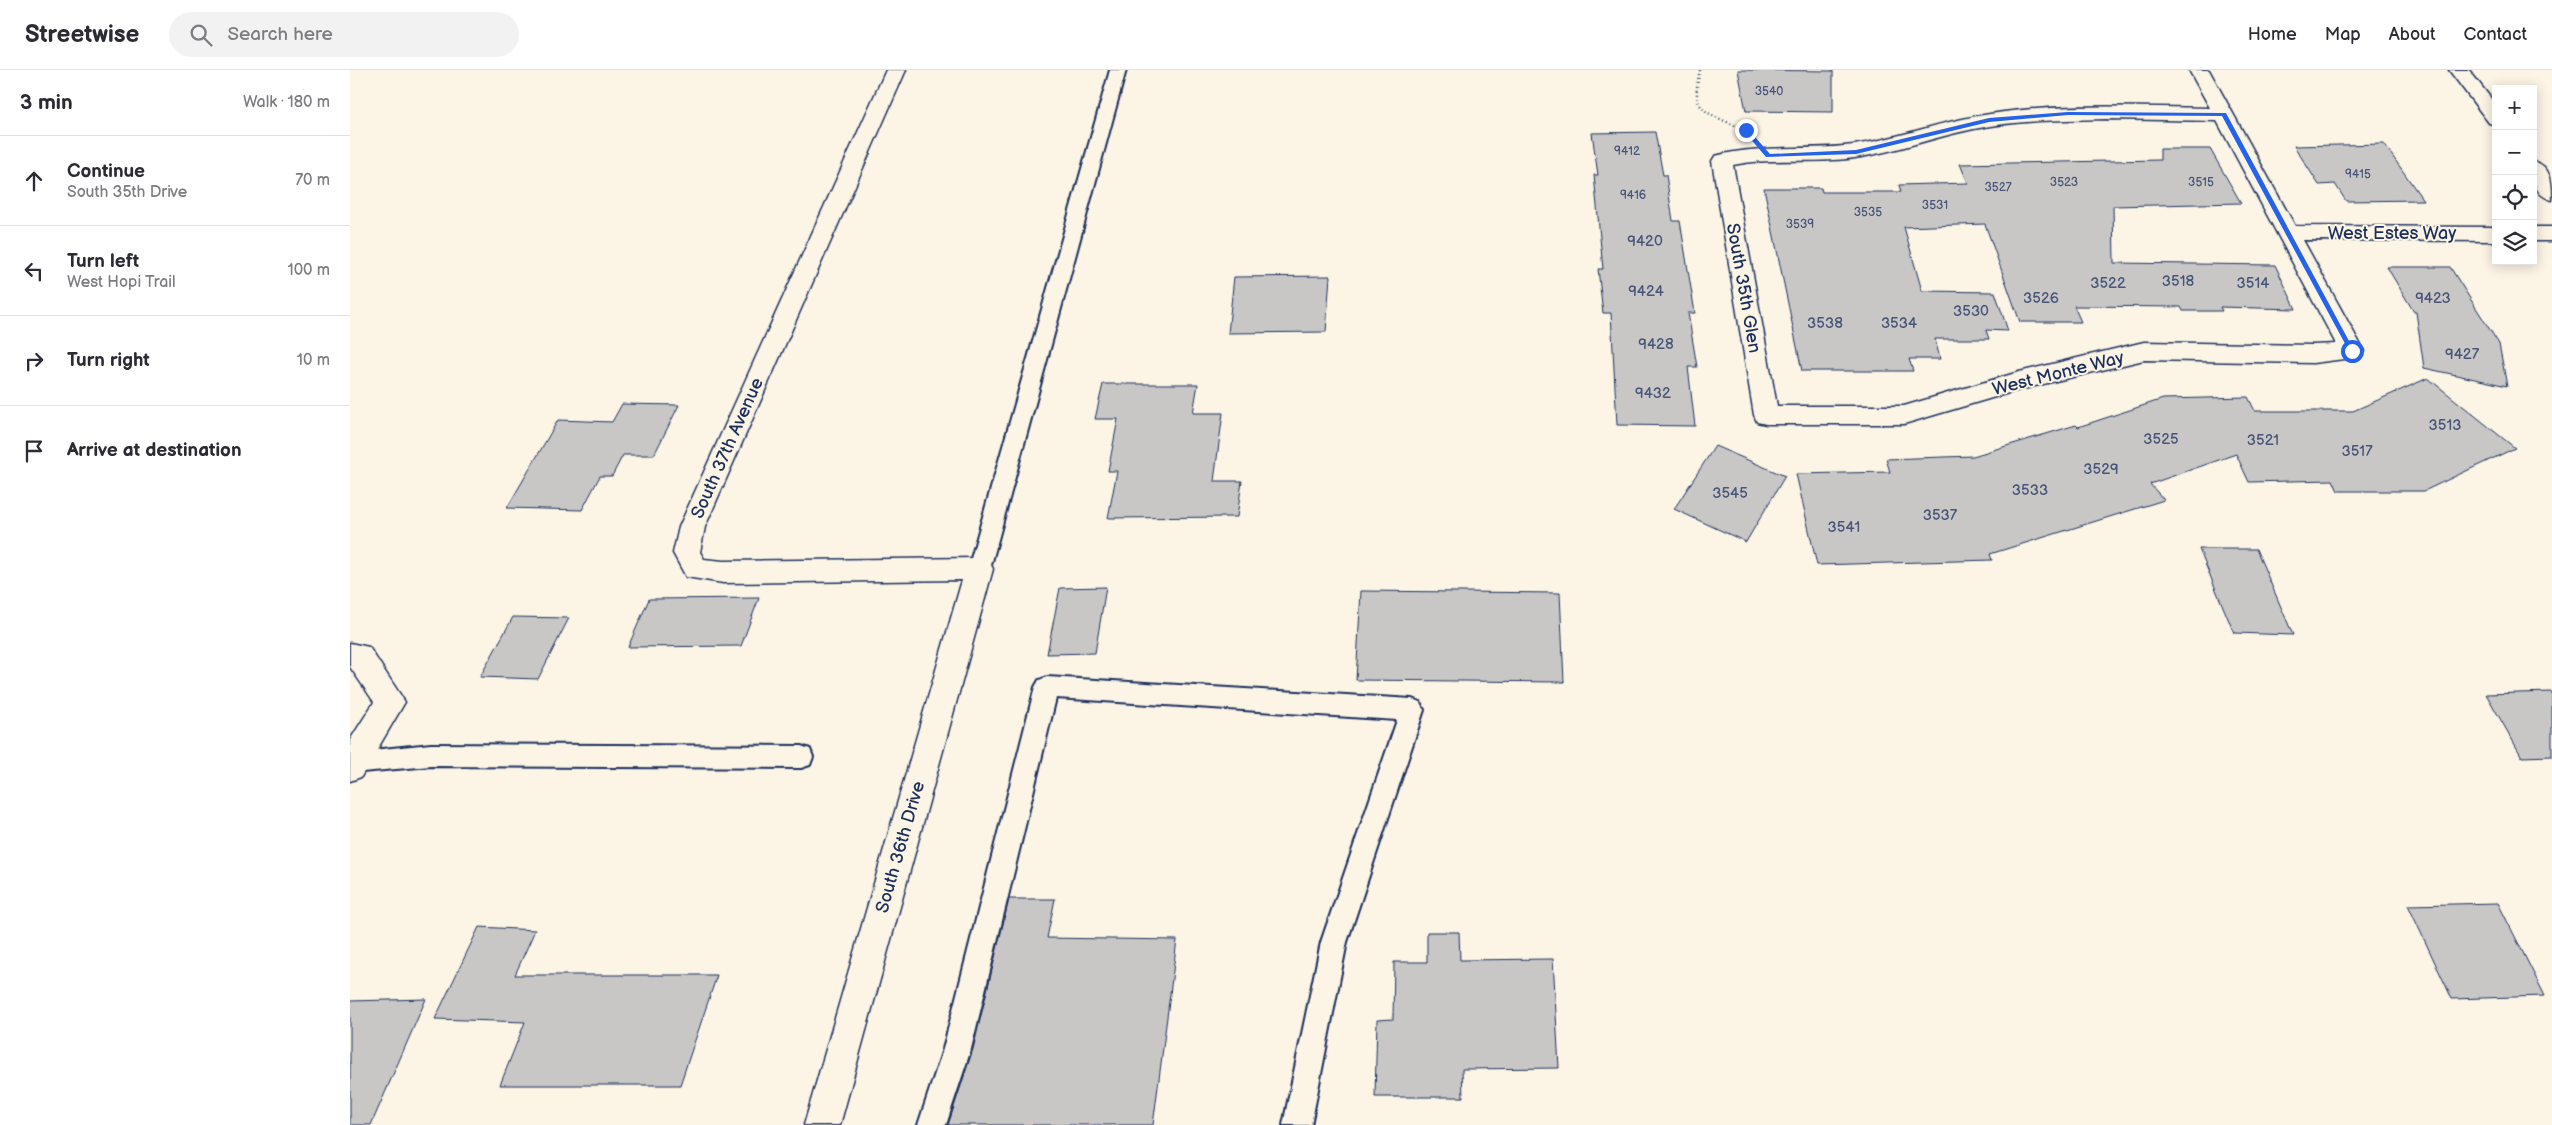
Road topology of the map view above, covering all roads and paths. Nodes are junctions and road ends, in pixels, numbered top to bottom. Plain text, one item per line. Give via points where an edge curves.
1 (896, 70) edge
2 (1118, 70) edge
3 (1700, 70) edge
4 (2200, 70) edge
5 (2459, 70) edge
6 (2224, 114) junction
7 (2492, 114) edge
8 (1768, 156) junction
9 (2537, 173) edge
10 (2552, 193) edge
11 (2289, 233) junction
12 (2492, 234) edge
13 (2537, 234) edge
14 (2552, 234) edge
15 (1766, 415) joint
16 (979, 569) junction
17 (350, 655) edge
18 (801, 757) dead end
19 (351, 765) edge
20 (822, 1125) edge
21 (932, 1125) edge
22 (1297, 1125) edge

1 - 16 street, South 37th Avenue via 692,527 686,553 696,569 723,572
2 - 16 lane
3 - 8 path via 1695,90 1698,104 1709,113 1746,130
4 - 6 street
5 - 7 street
6 - 8 street via 2068,114 1989,120 1856,152
6 - 11 street
8 - 15 street, South 35th Glen via 1744,155 1722,161
9 - 10 street
11 - 12 street, West Estes Way
11 - 15 street, West Monte Way via 2352,351 2313,354 2144,352 2019,381 1904,415
13 - 14 street
16 - 20 street, South 36th Drive
17 - 19 street via 359,656 390,702
18 - 19 lane via 431,755
21 - 22 lane via 957,1049 1047,687 1412,710 1334,942

